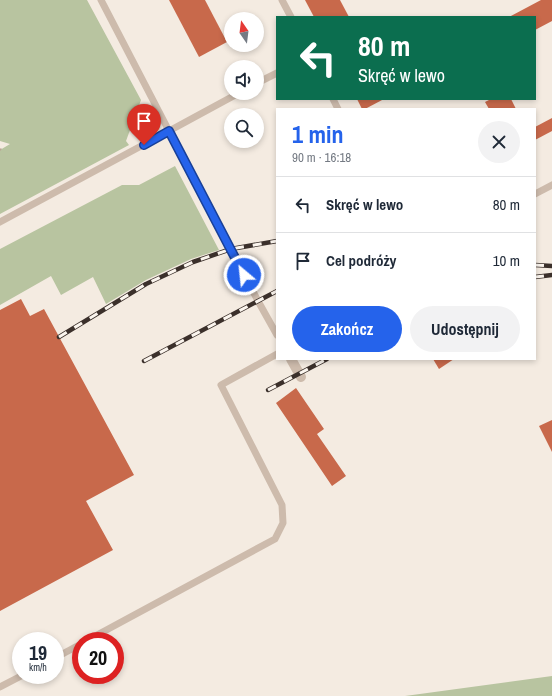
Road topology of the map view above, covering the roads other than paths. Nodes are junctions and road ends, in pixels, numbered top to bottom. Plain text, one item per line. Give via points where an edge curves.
1 (100, 0) edge
2 (282, 0) edge
3 (290, 16) edge
4 (276, 74) edge
5 (264, 80) edge
6 (227, 100) edge
7 (169, 131) junction
8 (552, 185) edge
9 (536, 193) edge
10 (0, 222) edge
11 (276, 333) edge
12 (276, 355) edge
13 (292, 360) edge
14 (301, 377) dead end
15 (103, 632) edge
16 (12, 681) edge
17 (0, 687) edge

1 - 7 lane
2 - 3 lane
4 - 5 lane
6 - 7 lane
7 - 10 lane
7 - 11 lane
8 - 9 lane
12 - 15 lane via 221,385 282,505 283,523 275,538
13 - 14 street
16 - 17 lane

